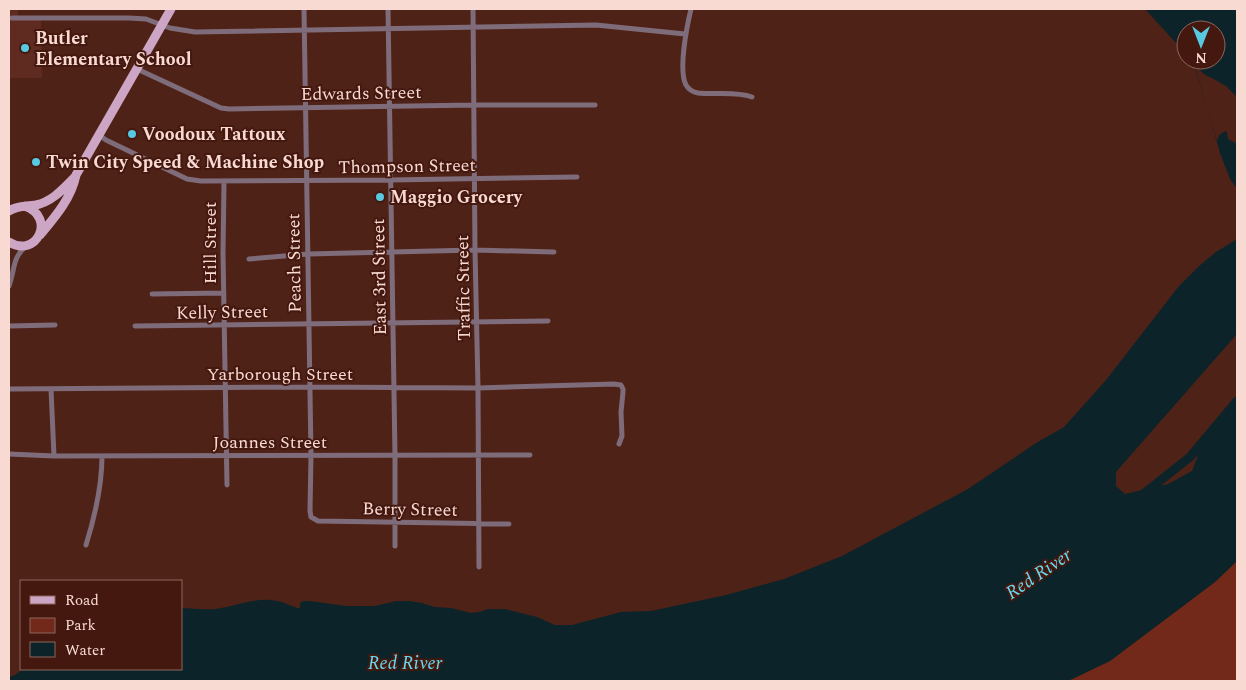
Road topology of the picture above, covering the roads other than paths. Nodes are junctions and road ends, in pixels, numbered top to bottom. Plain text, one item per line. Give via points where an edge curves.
1 (171, 9) edge
2 (304, 9) edge
3 (388, 9) edge
4 (473, 9) edge
5 (691, 9) edge
6 (12, 18) dead end
7 (162, 25) junction
8 (473, 28) junction
9 (389, 29) junction
10 (305, 30) junction
11 (685, 34) junction
12 (137, 69) junction
13 (752, 97) dead end
14 (474, 105) junction
15 (595, 105) dead end
16 (390, 107) junction
17 (305, 108) junction
18 (98, 135) junction
19 (76, 175) junction
20 (578, 177) dead end
21 (475, 178) junction
22 (391, 180) junction
23 (307, 181) junction
24 (224, 182) junction
25 (25, 206) junction
26 (9, 210) edge
27 (40, 235) junction
28 (9, 242) edge
29 (27, 246) junction
30 (475, 250) junction
31 (392, 252) junction
32 (554, 252) dead end
33 (308, 254) junction
34 (248, 259) dead end
35 (9, 286) edge
36 (224, 293) junction
37 (152, 294) dead end
38 (548, 321) dead end
39 (477, 322) junction
40 (309, 324) junction
41 (394, 324) junction
42 (56, 325) dead end
43 (9, 326) edge
44 (136, 326) dead end
45 (224, 326) junction
46 (310, 387) junction
47 (394, 387) junction
48 (225, 388) junction
49 (478, 388) junction
50 (9, 389) edge
51 (51, 389) junction
52 (619, 444) dead end
53 (9, 454) edge
54 (311, 455) junction
55 (478, 455) junction
56 (530, 455) dead end
57 (54, 456) junction
58 (102, 456) junction
59 (227, 456) junction
60 (395, 456) junction
61 (227, 485) dead end
62 (311, 517) joint
63 (396, 522) junction
64 (479, 524) junction
65 (509, 524) dead end
66 (86, 545) dead end
67 (395, 546) dead end
68 (479, 567) dead end

1 - 7 main road
2 - 10 street, Peach Street
3 - 9 street, East 3rd Street
4 - 8 street, Traffic Street
5 - 11 street
6 - 7 street via 129,18 146,19
7 - 10 street via 195,32
7 - 12 main road
8 - 9 street
8 - 11 street via 596,25
8 - 14 street, Traffic Street
9 - 10 street
9 - 16 street, East 3rd Street
10 - 17 street, Peach Street
11 - 13 street via 683,70 689,90
12 - 17 street, Edwards Street via 221,108
12 - 18 main road
14 - 15 street, Edwards Street
14 - 16 street, Edwards Street
14 - 21 street, Traffic Street
16 - 17 street, Edwards Street
16 - 22 street, East 3rd Street
17 - 23 street, Peach Street
18 - 19 main road
18 - 24 street, Thompson Street via 187,178
19 - 25 main road via 54,197
19 - 27 main road via 63,205
20 - 21 street, Thompson Street
21 - 22 street, Thompson Street
21 - 30 street, Traffic Street
22 - 23 street, Thompson Street
22 - 31 street, East 3rd Street
23 - 24 street, Thompson Street
23 - 33 street, Peach Street
24 - 36 street, Hill Street
25 - 26 main road
25 - 27 main road via 39,217
27 - 29 main road
28 - 29 main road
29 - 35 street via 15,260
30 - 31 street
30 - 32 street
30 - 39 street, Traffic Street
31 - 33 street
31 - 41 street, East 3rd Street
33 - 34 street
33 - 40 street, Peach Street
36 - 37 street
36 - 45 street, Hill Street
38 - 39 street, Kelly Street
39 - 41 street, Kelly Street
39 - 49 street, Traffic Street
40 - 41 street, Kelly Street
40 - 45 street, Kelly Street
40 - 46 street, Peach Street
41 - 47 street, East 3rd Street
42 - 43 street
44 - 45 street, Kelly Street
45 - 48 street, Hill Street
46 - 47 street, Yarborough Street
46 - 48 street, Yarborough Street
46 - 54 street, Peach Street
47 - 49 street, Yarborough Street
47 - 60 street, East 3rd Street
48 - 51 street, Yarborough Street
48 - 59 street, Hill Street
49 - 52 street, Yarborough Street via 621,385 622,436
49 - 55 street, Traffic Street
50 - 51 street, Yarborough Street
51 - 57 street
53 - 57 street, Joannes Street
54 - 59 street, Joannes Street
54 - 60 street, Joannes Street
54 - 62 street, Peach Street
55 - 56 street, Joannes Street
55 - 60 street, Joannes Street
55 - 64 street, Traffic Street
57 - 58 street, Joannes Street
58 - 59 street, Joannes Street
58 - 66 street via 97,502
59 - 61 street, Hill Street
60 - 63 street, East 3rd Street
62 - 63 street, Berry Street via 318,521
63 - 64 street, Berry Street
63 - 67 street, East 3rd Street
64 - 65 street, Berry Street
64 - 68 street, Traffic Street

